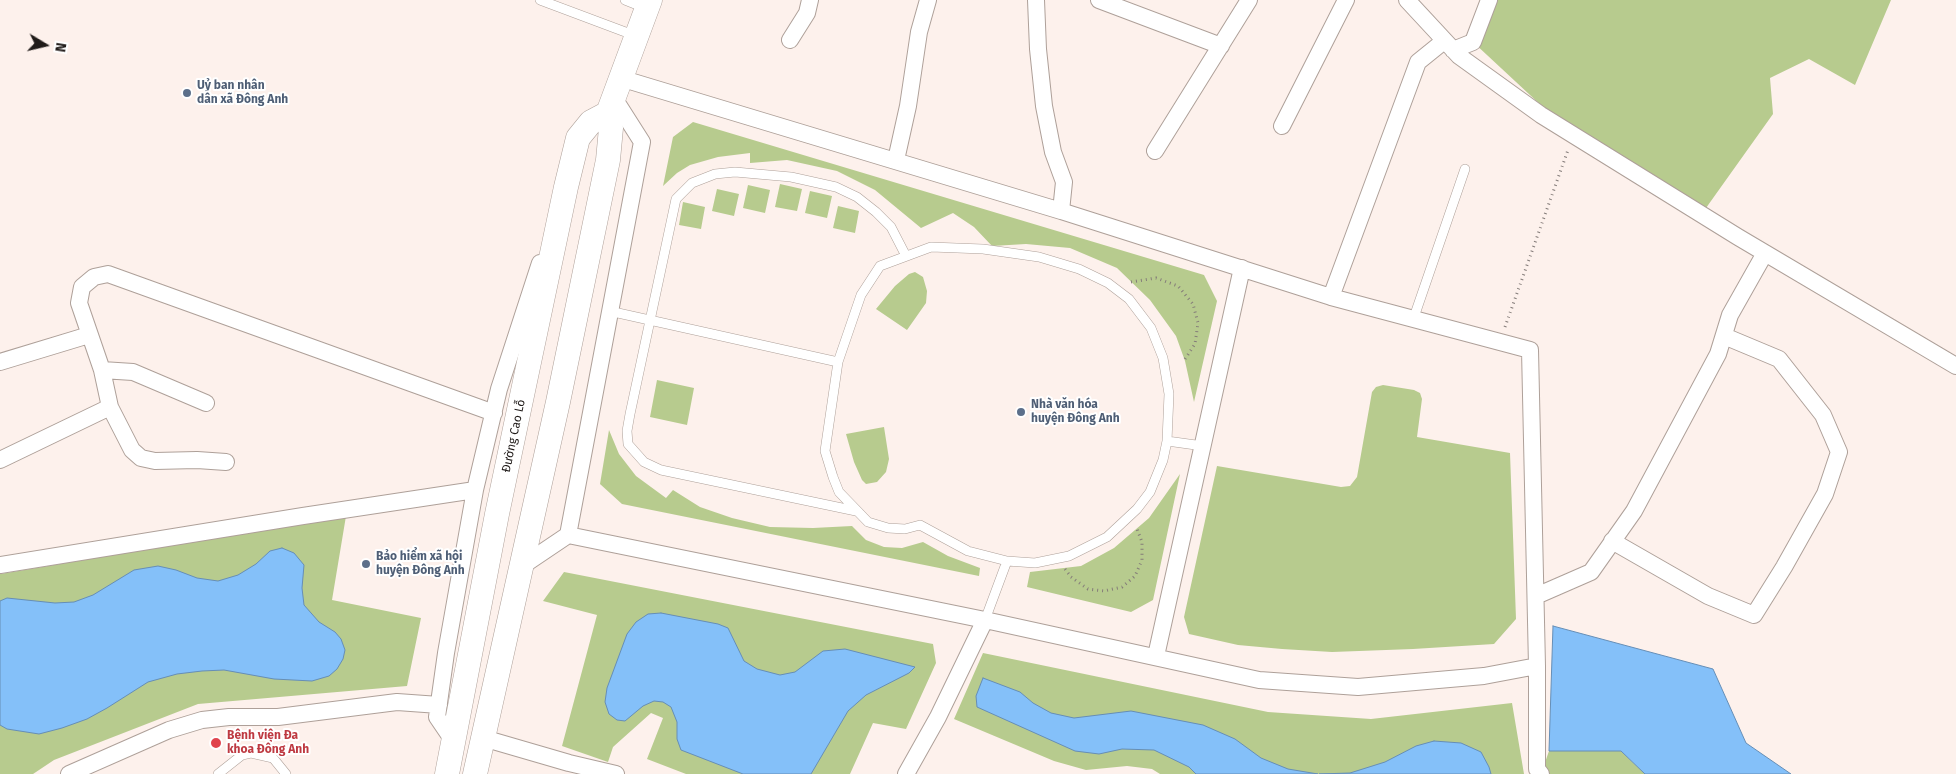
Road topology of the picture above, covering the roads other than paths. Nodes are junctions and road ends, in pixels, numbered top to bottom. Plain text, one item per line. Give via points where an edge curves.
1 (540, 0) edge
2 (625, 0) edge
3 (810, 0) edge
4 (928, 0) edge
5 (1036, 0) edge
6 (1099, 0) edge
7 (1249, 0) edge
8 (1346, 0) edge
9 (1407, 0) edge
10 (1489, 0) edge
11 (648, 4) edge
12 (636, 36) junction
13 (790, 40) dead end
14 (1222, 46) junction
15 (1449, 46) junction
16 (614, 96) junction
17 (1282, 126) dead end
18 (1155, 151) dead end
19 (896, 160) junction
20 (1465, 169) dead end
21 (566, 187) junction
22 (1061, 211) junction
23 (1765, 253) junction
24 (906, 256) junction
25 (1242, 268) junction
26 (1331, 297) junction
27 (609, 312) junction
28 (1413, 320) junction
29 (650, 321) junction
30 (89, 335) junction
31 (1724, 336) junction
32 (0, 362) edge
33 (838, 362) junction
34 (1956, 366) edge
35 (102, 370) junction
36 (206, 403) dead end
37 (110, 407) junction
38 (494, 413) junction
39 (1167, 440) junction
40 (1203, 446) junction
41 (0, 460) edge
42 (226, 462) dead end
43 (475, 490) junction
44 (856, 511) junction
45 (568, 535) junction
46 (1612, 541) junction
47 (1007, 561) junction
48 (0, 565) edge
49 (522, 566) junction
50 (459, 578) junction
51 (484, 583) junction
52 (1536, 596) junction
53 (986, 620) junction
54 (1156, 656) junction
55 (1537, 666) junction
56 (439, 704) junction
57 (483, 738) junction
58 (454, 742) junction
59 (562, 768) edge
60 (69, 774) edge
61 (218, 774) edge
62 (286, 774) edge
63 (447, 774) edge
64 (475, 774) edge
65 (616, 774) edge
66 (906, 774) edge
67 (1541, 774) edge

1 - 12 lane
2 - 11 lane
3 - 13 street via 807,13
4 - 19 street via 919,32
5 - 22 street via 1044,106 1053,152 1064,182
6 - 14 street
7 - 14 street
8 - 17 street
9 - 15 street
10 - 15 street via 1473,42
11 - 12 main road
12 - 16 main road
14 - 18 street
15 - 23 street via 1541,115
15 - 26 street via 1418,62
16 - 19 street
16 - 21 main road, Đường Cao Lỗ via 578,138
16 - 27 street via 642,142
16 - 49 main road via 608,160
19 - 22 street
20 - 28 lane
21 - 38 street
21 - 51 main road, Đường Cao Lỗ
22 - 25 street
23 - 31 street via 1730,315
23 - 34 street
24 - 29 lane via 886,222 857,197 836,187 762,173 715,174 692,183 676,199
24 - 33 lane via 880,266 861,295
24 - 39 lane via 932,248 983,249 1040,258 1079,269 1108,283 1129,299 1151,328 1163,358 1169,394
25 - 26 street
25 - 40 street
26 - 28 street
27 - 29 lane
27 - 45 street
28 - 52 street via 1530,350
29 - 33 lane
29 - 44 lane via 627,431 628,444 640,458 661,470
30 - 32 street
30 - 35 street
30 - 38 street via 79,303 82,287 94,277 108,274
31 - 46 street via 1718,354 1639,502
31 - 46 street via 1779,360 1823,415 1839,452 1825,494 1754,615 1708,596
33 - 44 lane via 825,451 839,492
35 - 36 street via 133,372
35 - 37 street
37 - 41 street
37 - 42 street via 132,450 142,458
38 - 43 street
39 - 40 lane
39 - 47 lane via 1150,492 1107,537 1069,556 1035,563
40 - 54 street
43 - 48 street
43 - 50 street
44 - 47 lane via 868,522 888,528 905,529 920,525 968,551
45 - 49 street
45 - 53 street
46 - 52 street via 1591,572
47 - 53 lane
49 - 57 main road
50 - 51 street
50 - 56 street
51 - 58 main road, Đường Cao Lỗ
52 - 55 street
53 - 54 street
53 - 66 street
54 - 55 street via 1260,680 1358,687 1484,676
55 - 67 street via 1537,769
56 - 58 street via 437,717
56 - 60 street via 397,702 278,717 202,720 169,730
57 - 59 street
57 - 64 main road
58 - 63 main road, Đường Cao Lỗ
59 - 65 street
61 - 62 lane via 242,755 252,753 273,758

